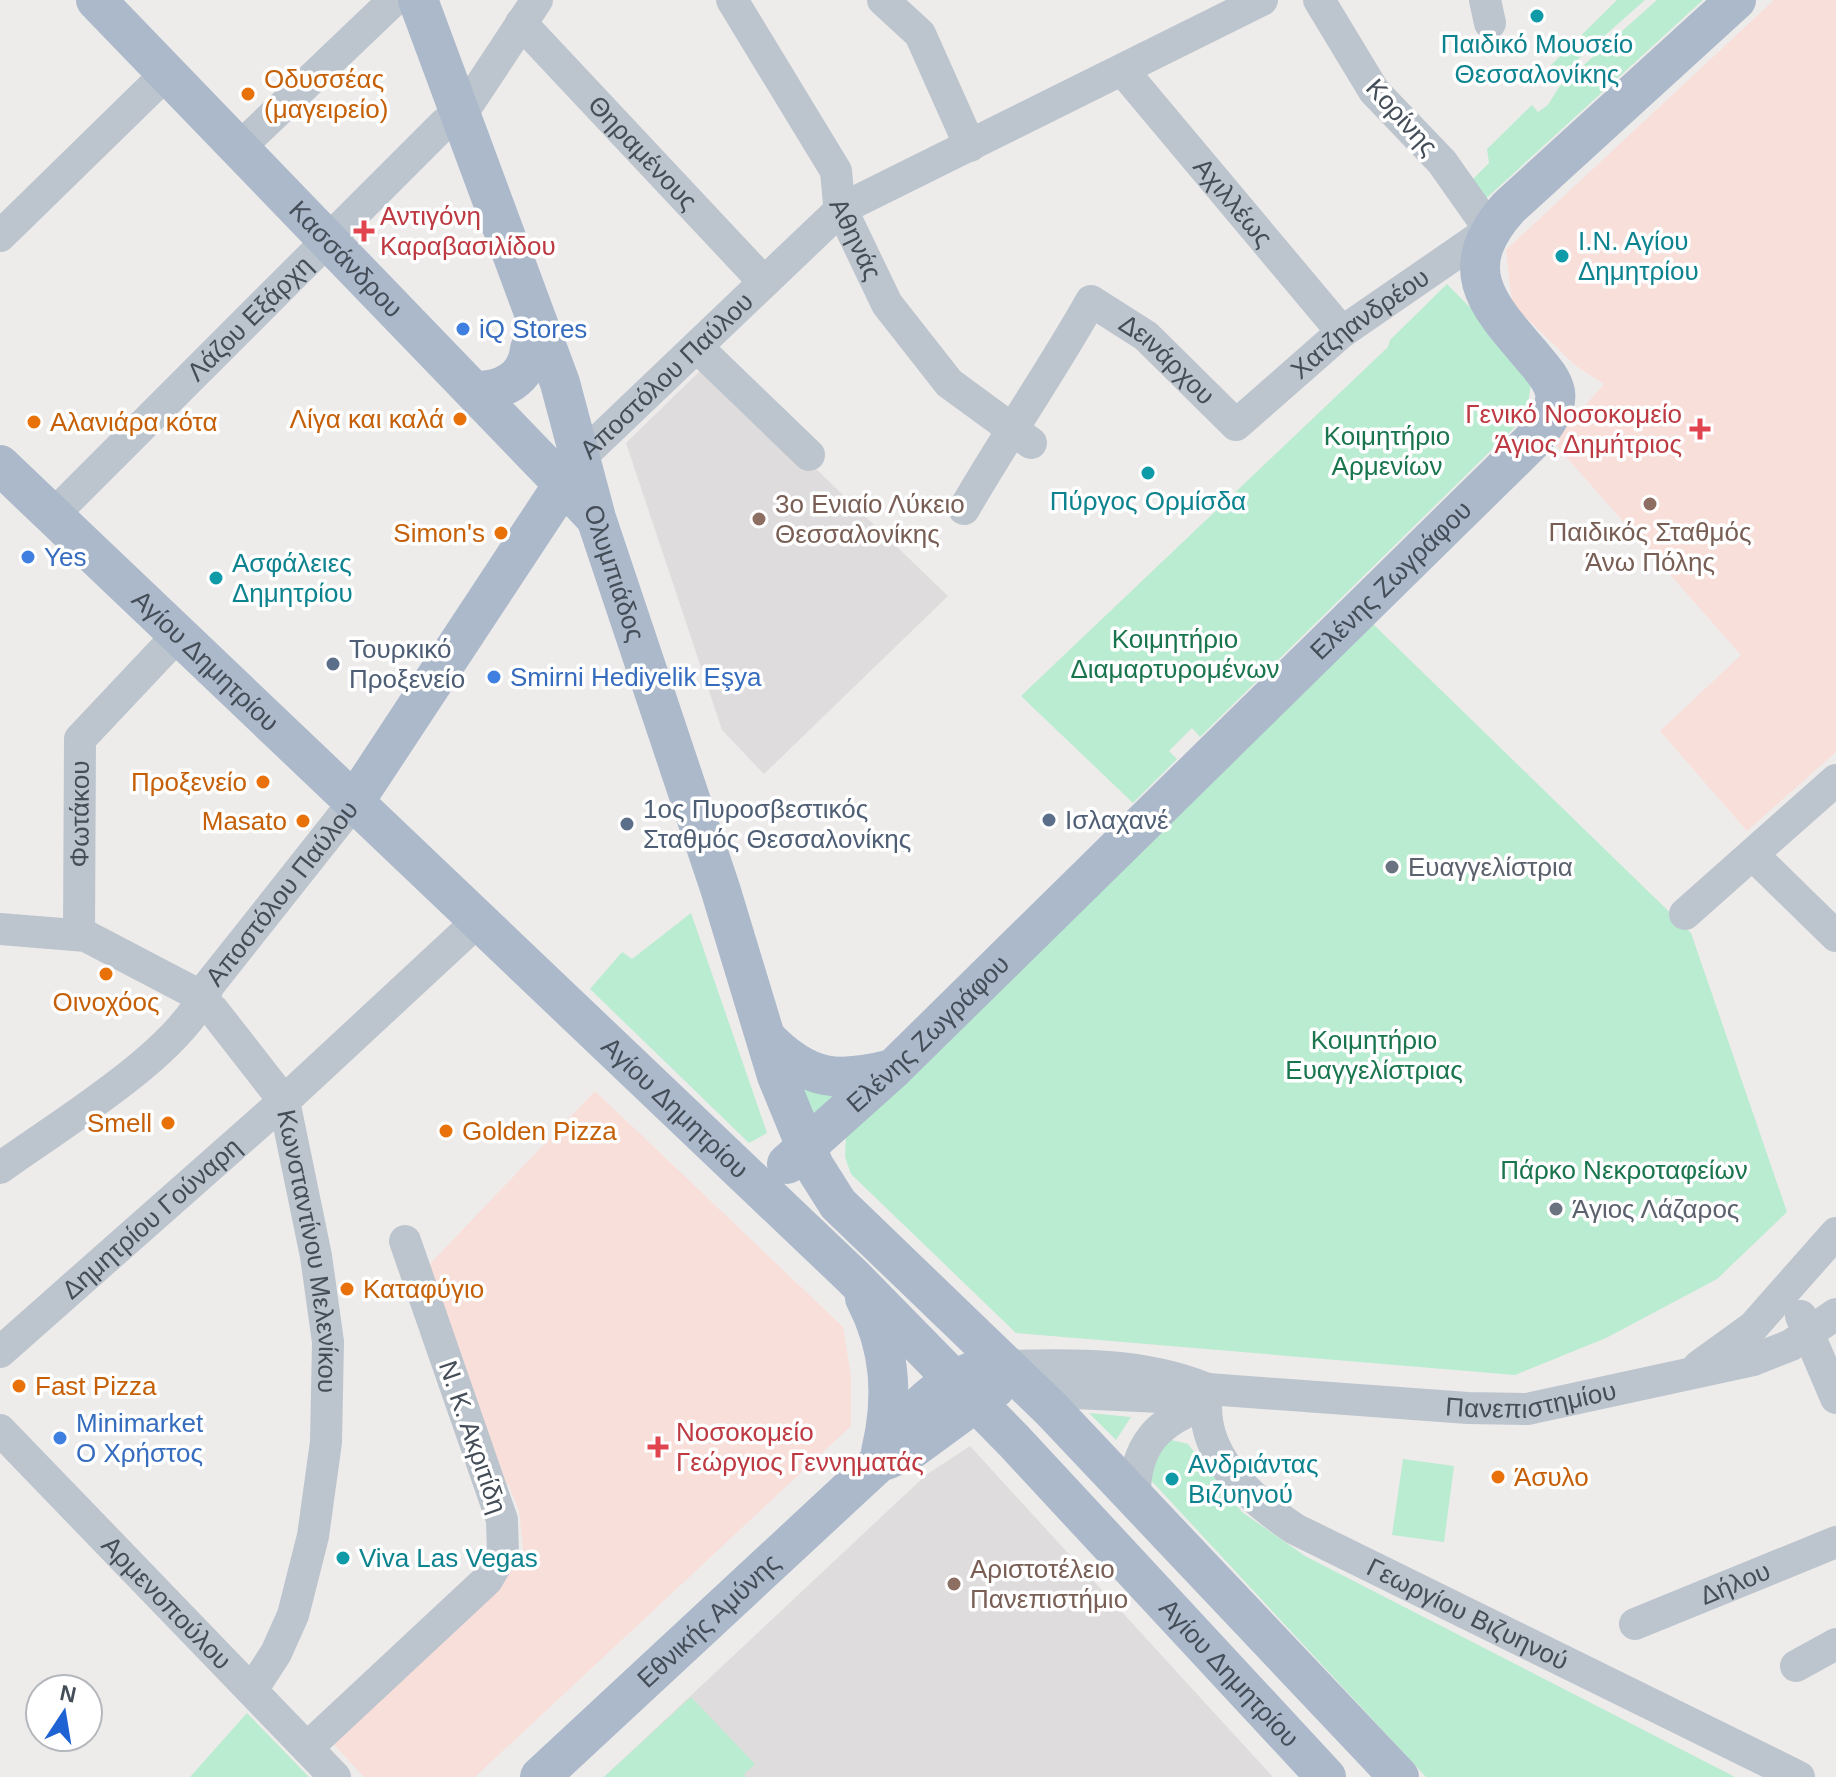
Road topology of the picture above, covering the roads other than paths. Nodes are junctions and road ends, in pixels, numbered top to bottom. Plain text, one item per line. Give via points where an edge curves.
1 (96, 0) edge
2 (396, 0) edge
3 (418, 0) edge
4 (732, 0) edge
5 (883, 0) edge
6 (1262, 0) edge
7 (1319, 0) edge
8 (1736, 0) edge
9 (529, 12) edge
10 (1124, 72) junction
11 (167, 73) junction
12 (453, 119) junction
13 (970, 146) junction
14 (239, 148) junction
15 (841, 209) junction
16 (1490, 230) junction
17 (0, 236) edge
18 (327, 238) junction
19 (764, 282) junction
20 (1342, 332) junction
21 (697, 347) junction
22 (530, 349) junction
23 (474, 391) junction
24 (1236, 425) joint
25 (1021, 435) junction
26 (809, 455) dead end
27 (0, 465) edge
28 (572, 471) junction
29 (964, 509) dead end
30 (53, 515) junction
31 (178, 635) junction
32 (1836, 780) edge
33 (354, 802) junction
34 (1754, 856) junction
35 (1685, 914) dead end
36 (479, 920) junction
37 (0, 929) edge
38 (79, 934) junction
39 (1836, 936) edge
40 (203, 1000) junction
41 (767, 1039) junction
42 (893, 1069) junction
43 (284, 1101) junction
44 (807, 1149) junction
45 (0, 1168) edge
46 (756, 1182) junction
47 (1836, 1233) edge
48 (405, 1241) dead end
49 (853, 1277) junction
50 (1789, 1288) junction
51 (1836, 1314) edge
52 (1809, 1333) junction
53 (0, 1352) edge
54 (1690, 1372) junction
55 (1020, 1378) junction
56 (965, 1390) junction
57 (1207, 1397) junction
58 (1836, 1398) edge
59 (941, 1428) junction
60 (0, 1430) edge
61 (1014, 1441) junction
62 (878, 1463) junction
63 (1135, 1497) junction
64 (1836, 1542) edge
65 (1635, 1624) dead end
66 (1836, 1644) edge
67 (1796, 1666) dead end
68 (252, 1690) junction
69 (307, 1748) junction
70 (335, 1777) edge
71 (540, 1777) edge
72 (1326, 1777) edge
73 (1399, 1777) edge
74 (1799, 1777) edge

1 - 11 main road, Κασσάνδρου
2 - 12 main road, Ολυμπιάδος
2 - 14 street
3 - 12 main road, Ολυμπιάδος
4 - 15 street, Αθηνάς via 836,171
5 - 13 street via 920,34
6 - 10 street, Αποστόλου Παύλου
7 - 16 street, Κορίνης via 1374,91 1442,162
8 - 16 main road, Ελένης Ζωγράφου via 1514,202
9 - 12 street, Λάζου Εξάρχη
9 - 19 street, Θηραμένους
10 - 13 street, Αποστόλου Παύλου
10 - 20 street, Αχιλλέως
11 - 14 main road, Κασσάνδρου
11 - 17 street
12 - 18 street, Λάζου Εξάρχη
12 - 22 main road, Ολυμπιάδος
12 - 28 main road, Ολυμπιάδος via 560,383
13 - 15 street, Αποστόλου Παύλου
14 - 18 main road, Κασσάνδρου
15 - 19 street, Αποστόλου Παύλου
15 - 25 street, Αθηνάς via 887,304 921,350 949,383
16 - 20 street, Χατζηανδρέου
16 - 42 main road, Ελένης Ζωγράφου via 1481,257 1481,287 1550,380 1555,402 1543,427
18 - 23 main road, Κασσάνδρου
18 - 30 street, Λάζου Εξάρχη
19 - 21 street, Αποστόλου Παύλου
20 - 24 street, Χατζηανδρέου
21 - 26 street
21 - 28 street, Αποστόλου Παύλου
22 - 23 main road via 516,379
22 - 28 main road, Ολυμπιάδος
23 - 28 main road, Κασσάνδρου
24 - 25 street, Δεινάρχου via 1146,336 1091,301
25 - 29 street
27 - 30 main road, Αγίου Δημητρίου
28 - 33 main road, Αποστόλου Παύλου
28 - 41 main road, Ολυμπιάδος via 596,518
30 - 31 main road, Αγίου Δημητρίου
31 - 33 main road, Αγίου Δημητρίου
31 - 38 street, Φωτάκου via 80,739
32 - 34 street
33 - 36 main road, Αγίου Δημητρίου
33 - 40 street, Αποστόλου Παύλου via 209,985
34 - 35 street
34 - 39 street
36 - 43 street, Δημητρίου Γούναρη
36 - 46 main road, Αγίου Δημητρίου
37 - 38 street, Κωνσταντίνου Μελενίκου
38 - 40 street, Κωνσταντίνου Μελενίκου
40 - 43 street, Κωνσταντίνου Μελενίκου
40 - 45 street, Αποστόλου Παύλου via 182,1030 147,1061
41 - 42 main road via 808,1071 855,1078
41 - 44 main road, Ολυμπιάδος
42 - 44 main road, Ελένης Ζωγράφου
43 - 53 street, Δημητρίου Γούναρη
43 - 68 street, Κωνσταντίνου Μελενίκου via 328,1342 326,1442 313,1536 296,1604 282,1643
44 - 46 main road, Ελένης Ζωγράφου
44 - 55 main road, Αγίου Δημητρίου via 838,1204
46 - 49 main road, Αγίου Δημητρίου
47 - 50 street
48 - 69 street, Ν. Κ. Ακριτίδη via 502,1520 503,1553 487,1580
49 - 56 main road, Αγίου Δημητρίου
49 - 62 main road via 878,1324 887,1362 889,1421
50 - 52 street
50 - 54 street via 1740,1338
51 - 52 street, Πανεπιστημίου
52 - 54 street, Πανεπιστημίου via 1753,1360
52 - 58 street
54 - 57 street, Πανεπιστημίου via 1565,1403 1513,1410
55 - 56 main road, Εθνικής Αμύνης via 979,1369
55 - 57 street, Πανεπιστημίου via 1068,1365 1142,1370
55 - 63 main road, Αγίου Δημητρίου
56 - 59 main road, Εθνικής Αμύνης
56 - 61 main road, Αγίου Δημητρίου
56 - 62 main road, Εθνικής Αμύνης via 900,1427
57 - 63 street via 1149,1437 1140,1456
57 - 74 street, Γεωργίου Βιζυηνού via 1211,1438 1228,1470 1295,1529
59 - 61 main road via 968,1419 990,1425
59 - 62 main road, Εθνικής Αμύνης
60 - 68 street, Αρμενοπούλου
61 - 72 main road, Αγίου Δημητρίου
62 - 71 main road, Εθνικής Αμύνης
63 - 73 main road, Αγίου Δημητρίου
64 - 65 street, Δήλου
66 - 67 street
68 - 69 street, Αρμενοπούλου
69 - 70 street, Αρμενοπούλου

